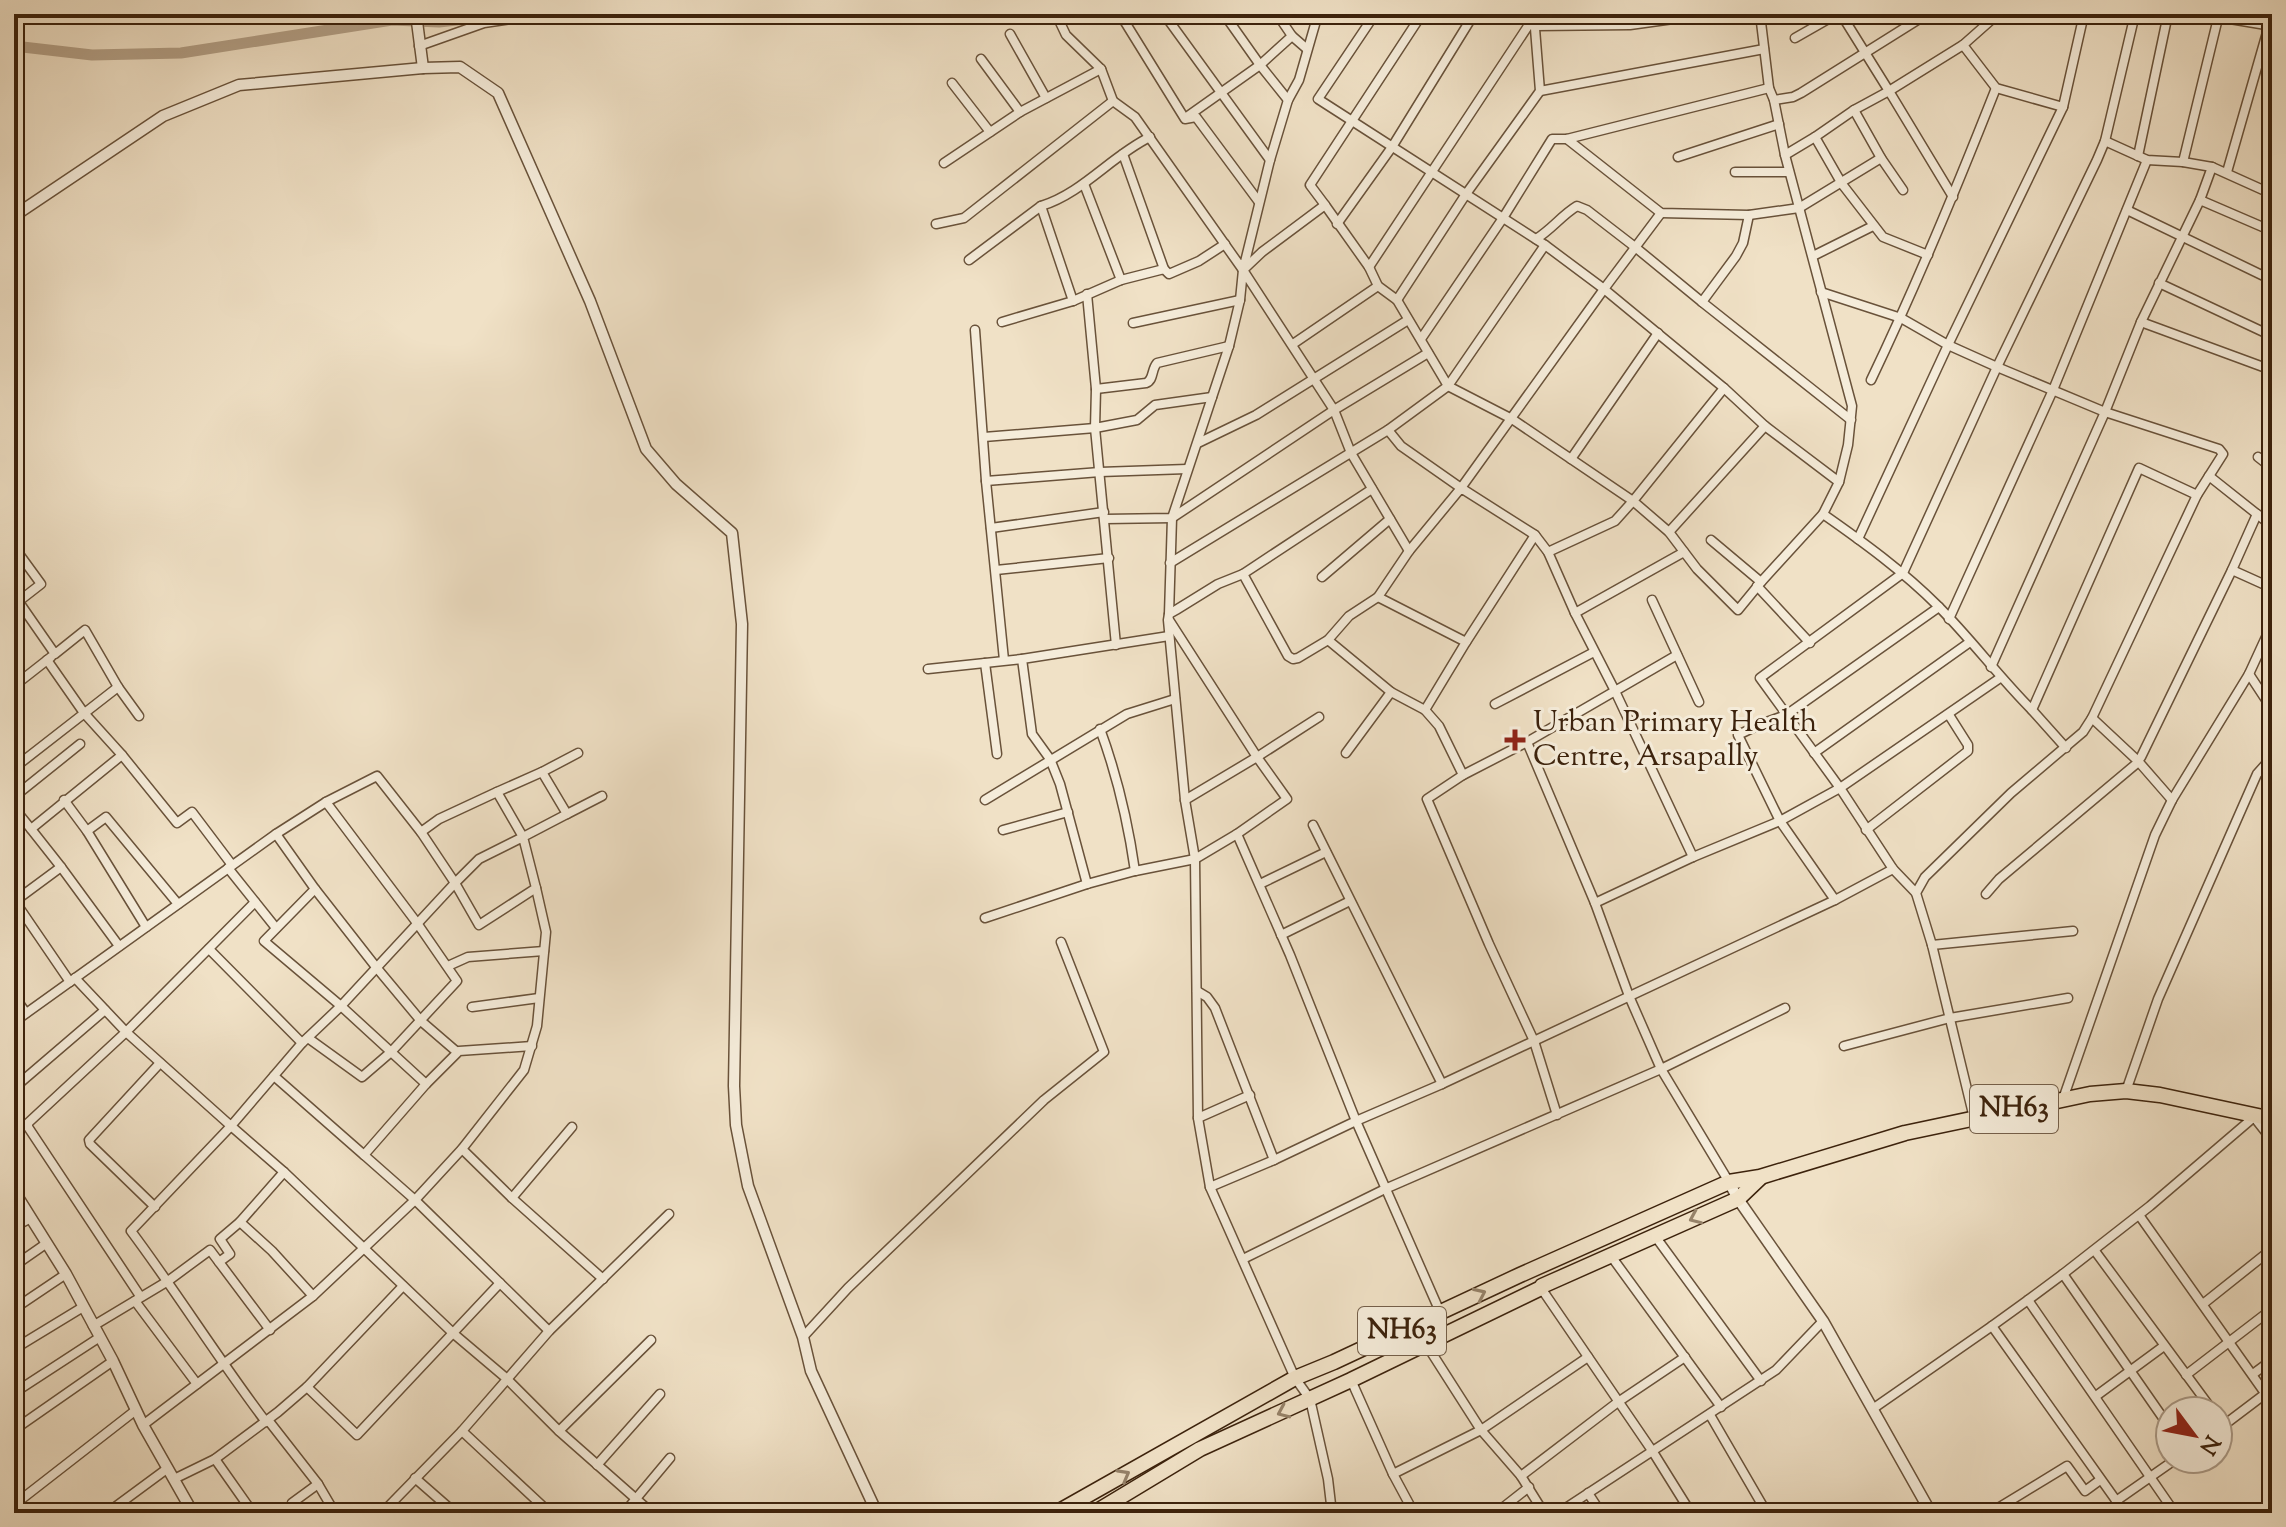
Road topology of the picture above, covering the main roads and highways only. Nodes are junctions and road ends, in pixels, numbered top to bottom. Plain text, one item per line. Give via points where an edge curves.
1 (2272, 1119) edge
2 (1760, 1177) junction
3 (1056, 1513) edge
4 (1094, 1513) edge

1 - 2 highway, NH63 via 2160,1095 2090,1094 1905,1133
3 -> 2 highway, NH63 via 1295,1378 1729,1182
2 -> 4 highway, NH63 via 1738,1199 1200,1449

